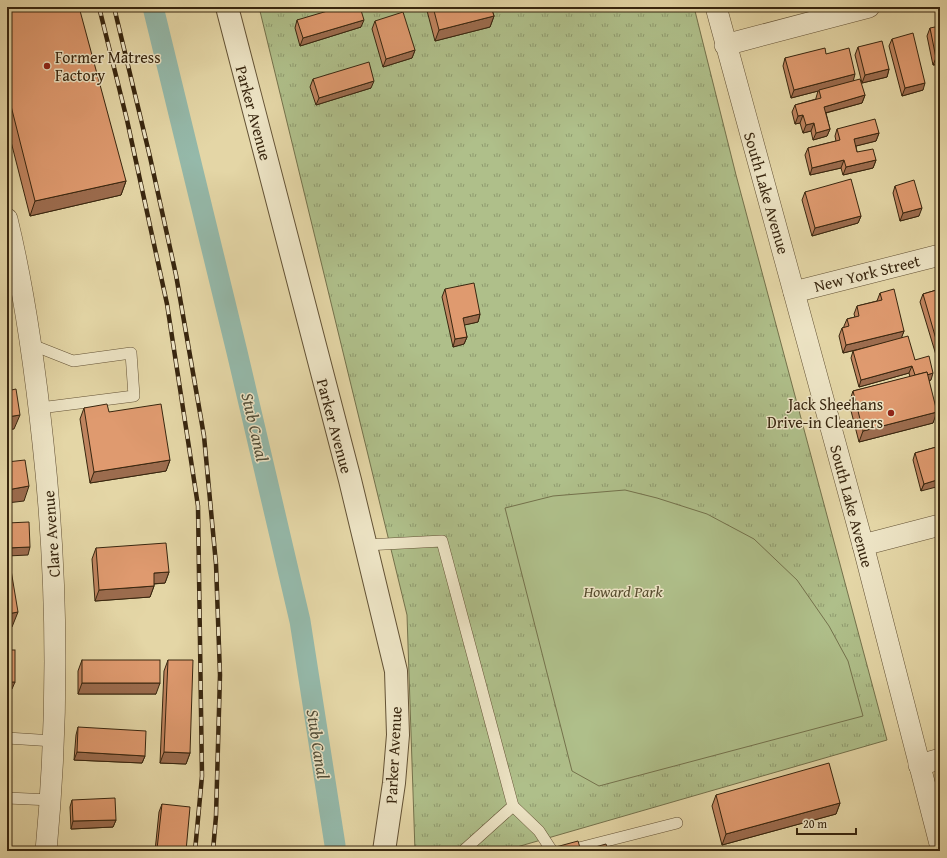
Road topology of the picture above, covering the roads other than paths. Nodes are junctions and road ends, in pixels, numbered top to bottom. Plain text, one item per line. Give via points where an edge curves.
1 (226, 7) edge
2 (716, 7) edge
3 (869, 7) edge
4 (725, 45) junction
5 (7, 219) edge
6 (940, 255) edge
7 (794, 292) junction
8 (30, 344) junction
9 (40, 408) junction
10 (940, 525) edge
11 (862, 544) junction
12 (366, 545) junction
13 (7, 738) edge
14 (54, 741) junction
15 (940, 759) edge
16 (919, 764) junction
17 (7, 798) edge
18 (51, 800) junction
19 (513, 806) junction
20 (676, 823) dead end
21 (940, 844) edge
22 (46, 851) edge
23 (384, 851) edge
24 (464, 851) edge
25 (552, 851) edge
26 (567, 851) edge

1 - 12 street, Parker Avenue
2 - 4 street, South Lake Avenue
3 - 4 street
4 - 7 street, South Lake Avenue
5 - 8 street, Clare Avenue
6 - 7 street, New York Street
7 - 11 street, South Lake Avenue
8 - 9 street, Clare Avenue
8 - 9 lane via 73,361 131,353 134,396
9 - 14 street, Clare Avenue via 50,510 55,607
10 - 11 street
11 - 16 street, South Lake Avenue
12 - 19 lane via 442,541
12 - 23 street, Parker Avenue via 396,670 398,735
13 - 14 lane
14 - 18 street, Clare Avenue
15 - 16 street
16 - 21 street, South Lake Avenue
17 - 18 lane
18 - 22 street, Clare Avenue
19 - 24 lane
19 - 25 lane via 539,830
20 - 26 lane

